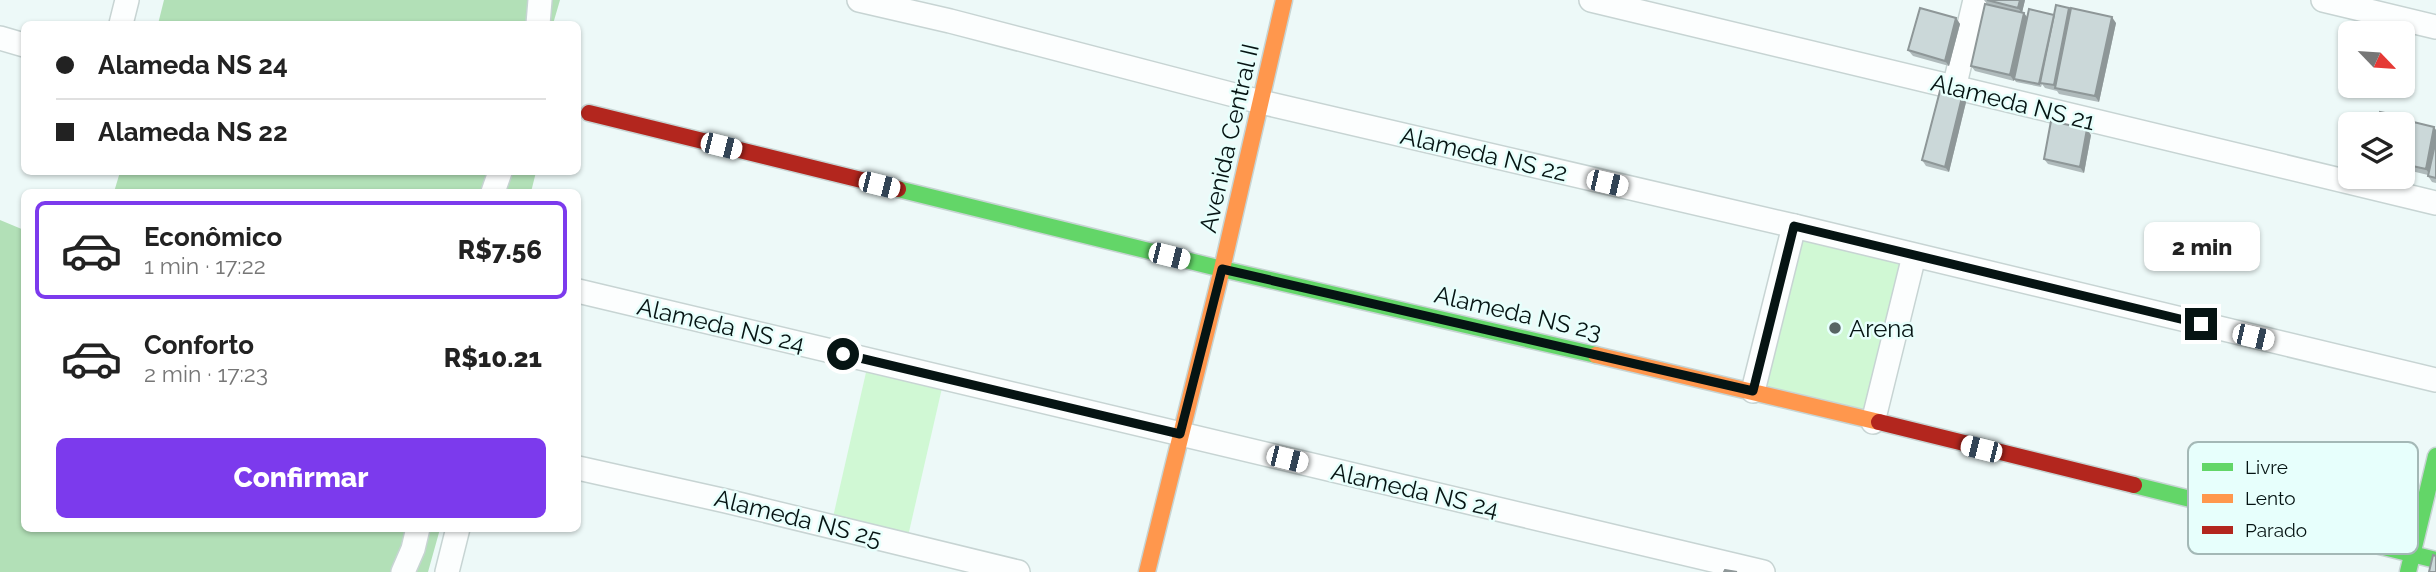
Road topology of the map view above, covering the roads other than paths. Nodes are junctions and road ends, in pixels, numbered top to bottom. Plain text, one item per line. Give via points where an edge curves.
1 (127, 0) edge
2 (540, 0) edge
3 (859, 0) edge
4 (1284, 0) edge
5 (1591, 0) edge
6 (1975, 0) edge
7 (2323, 0) edge
8 (122, 21) edge
9 (538, 21) edge
10 (2436, 27) edge
11 (0, 38) edge
12 (21, 44) edge
13 (1954, 88) junction
14 (1261, 102) junction
15 (589, 113) dead end
16 (2436, 203) edge
17 (1794, 226) junction
18 (1914, 256) junction
19 (1222, 269) junction
20 (581, 292) edge
21 (2436, 380) edge
22 (1753, 391) junction
23 (1873, 422) junction
24 (1180, 434) junction
25 (2436, 456) edge
26 (581, 469) edge
27 (2188, 500) edge
28 (2418, 530) edge
29 (417, 532) edge
30 (456, 532) edge
31 (2408, 554) edge
32 (2412, 555) junction
33 (2436, 560) edge
34 (1717, 567) edge
35 (403, 572) edge
36 (447, 572) edge
37 (1018, 572) edge
38 (1147, 572) edge
39 (1763, 572) edge
40 (2408, 572) edge

1 - 8 street
2 - 9 street
3 - 14 street, Alameda NS 22
4 - 14 street, Avenida Central II
5 - 13 street, Alameda NS 21
6 - 13 street
7 - 10 street
11 - 12 street
13 - 16 street, Alameda NS 21
14 - 17 street, Alameda NS 22
14 - 19 street, Avenida Central II
15 - 19 street, Alameda NS 23
17 - 18 street, Alameda NS 22
17 - 22 street
18 - 21 street, Alameda NS 22
18 - 23 street
19 - 22 street, Alameda NS 23
19 - 24 street, Avenida Central II
20 - 24 street, Alameda NS 24
22 - 23 street, Alameda NS 23
23 - 27 street, Alameda NS 23
24 - 34 street, Alameda NS 24
24 - 38 street, Avenida Central II
25 - 28 street
26 - 37 street, Alameda NS 25
29 - 35 street
30 - 36 street
31 - 32 street, Alameda NS 23
32 - 33 street, Alameda NS 23
32 - 40 street
34 - 39 street, Alameda NS 24

